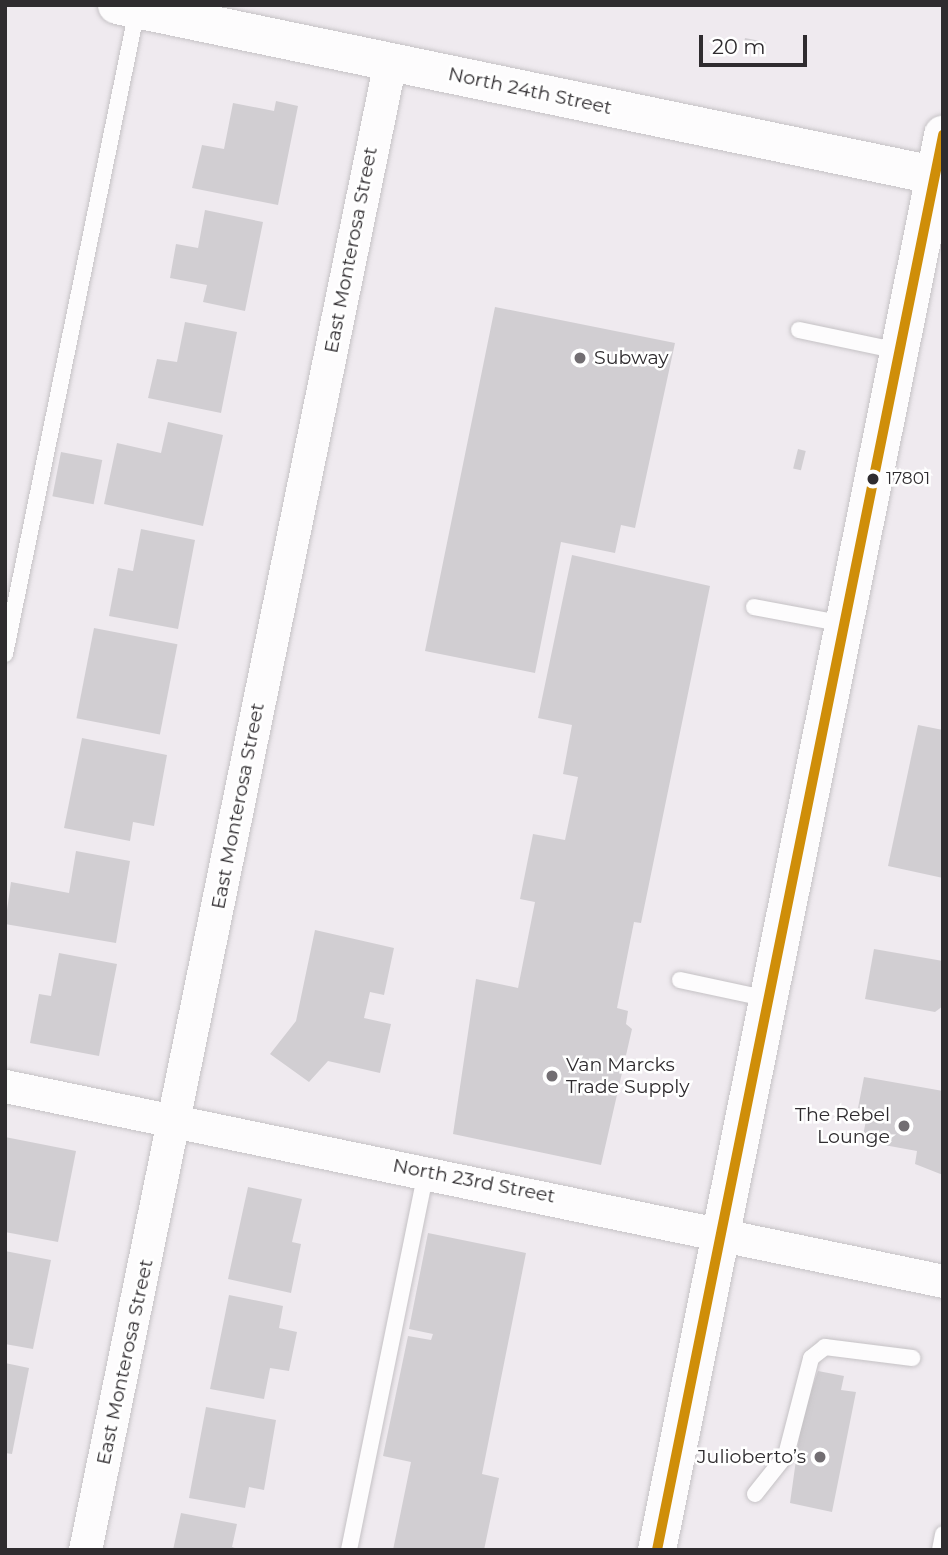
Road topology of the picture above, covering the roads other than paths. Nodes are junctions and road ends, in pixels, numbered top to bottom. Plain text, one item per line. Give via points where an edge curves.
1 (127, 7) edge
2 (229, 17) edge
3 (390, 62) junction
4 (943, 135) edge
5 (939, 176) edge
6 (799, 330) dead end
7 (901, 351) junction
8 (754, 607) dead end
9 (845, 624) junction
10 (5, 654) edge
11 (680, 980) dead end
12 (769, 999) junction
13 (5, 1086) edge
14 (173, 1122) junction
15 (426, 1171) junction
16 (721, 1232) junction
17 (943, 1281) edge
18 (912, 1358) dead end
19 (755, 1494) dead end
20 (943, 1534) edge
21 (85, 1550) edge
22 (349, 1550) edge
23 (657, 1550) edge
24 (940, 1550) edge

1 - 2 main road, North 24th Street
1 - 10 lane
2 - 3 main road, North 24th Street
3 - 5 main road, North 24th Street
3 - 14 street, East Monterosa Street
4 - 5 main road
5 - 7 main road
6 - 7 lane
7 - 9 main road
8 - 9 lane
9 - 12 main road
11 - 12 lane
12 - 16 main road
13 - 14 street, North 23rd Street
14 - 15 street, North 23rd Street
14 - 21 street, East Monterosa Street
15 - 16 street, North 23rd Street
15 - 22 lane
16 - 17 street, North 23rd Street
16 - 23 main road
18 - 19 lane via 825,1347 811,1358 786,1455
20 - 24 lane

